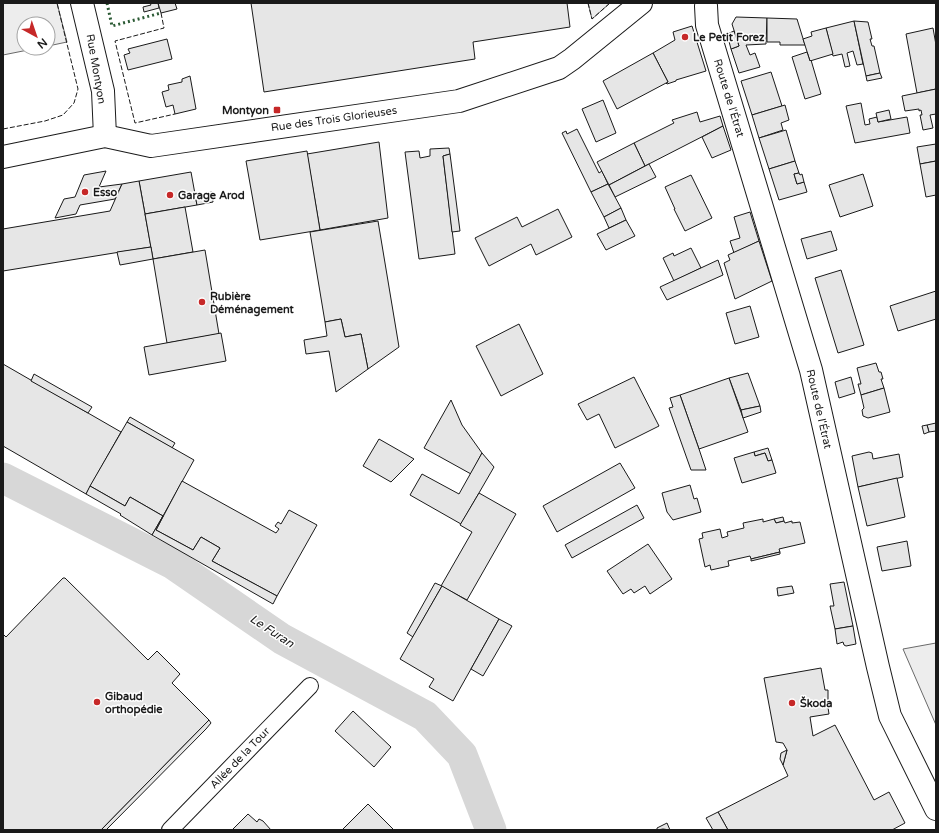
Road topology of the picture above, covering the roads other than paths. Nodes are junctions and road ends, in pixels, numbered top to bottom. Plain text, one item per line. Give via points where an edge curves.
1 (82, 3) edge
2 (641, 3) edge
3 (704, 4) edge
4 (105, 136) junction
5 (3, 157) edge
6 (310, 686) dead end
7 (936, 809) edge
8 (170, 830) edge

1 - 4 main road, Rue Montyon via 103,92
2 - 4 main road, Rue des Trois Glorieuses via 559,68 459,101 151,146
3 - 7 main road, Route de l'Étrat via 707,25 811,370 890,716
4 - 5 main road, Rue des Trois Glorieuses
6 - 8 street, Allée de la Tour

